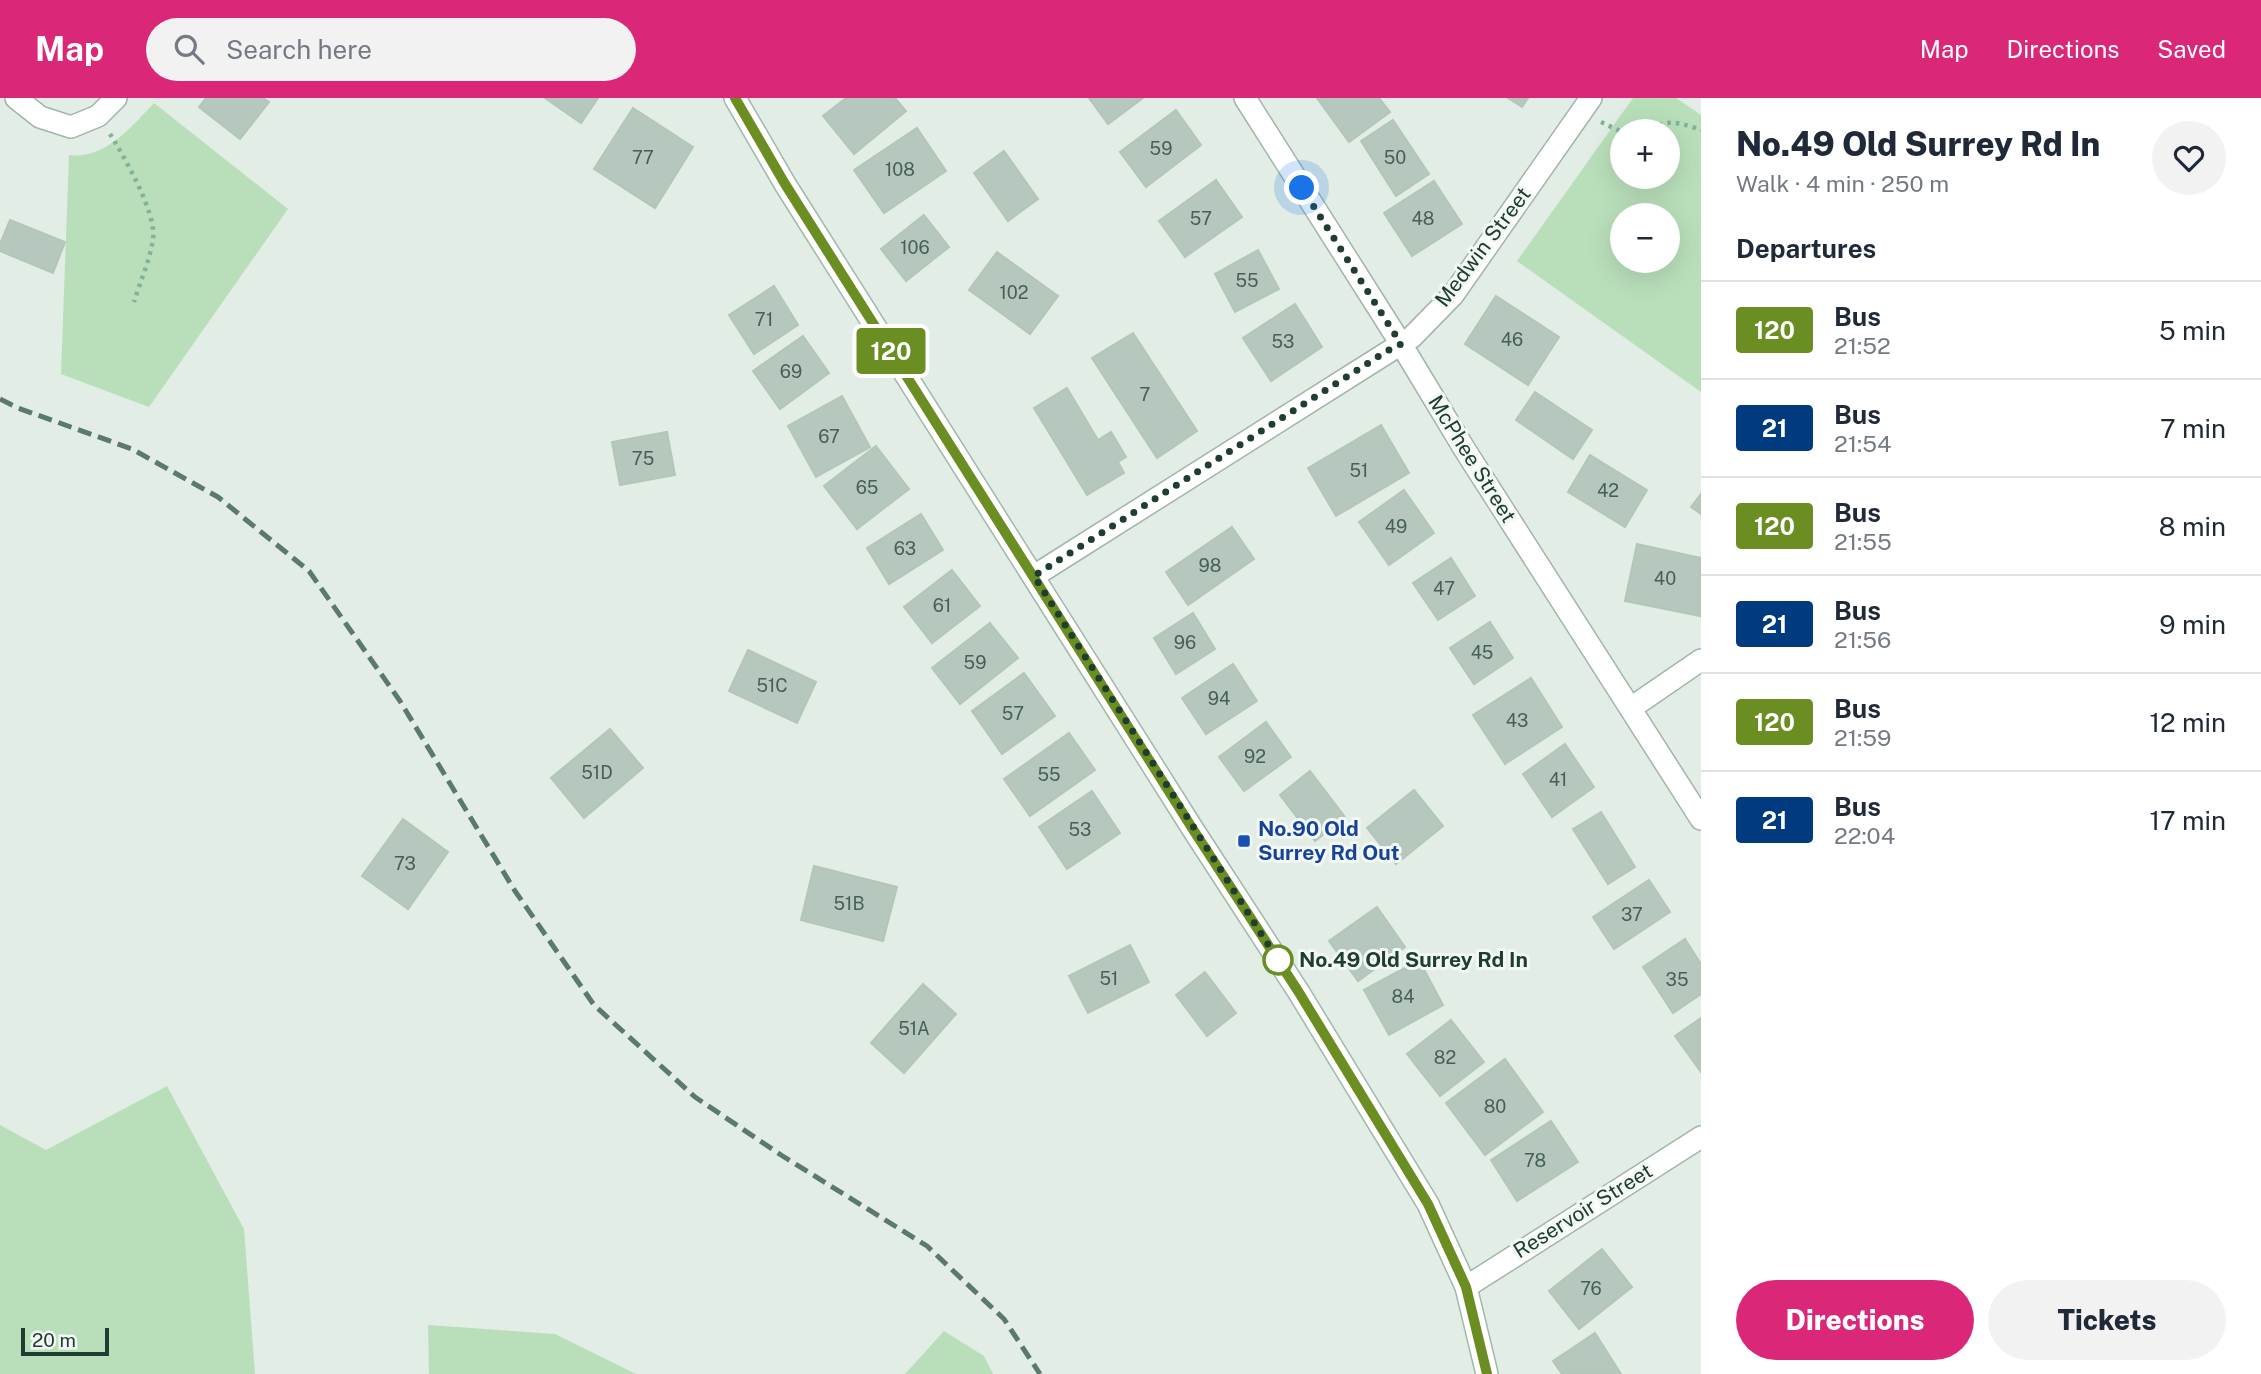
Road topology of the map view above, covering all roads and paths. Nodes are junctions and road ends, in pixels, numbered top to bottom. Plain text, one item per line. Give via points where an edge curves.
1 (16, 98) edge
2 (116, 98) edge
3 (735, 98) edge
4 (1245, 98) edge
5 (1591, 98) edge
6 (98, 116) junction
7 (1680, 125) edge
8 (1701, 130) edge
9 (134, 302) dead end
10 (1401, 344) junction
11 (1034, 576) junction
12 (1701, 660) edge
13 (1631, 708) junction
14 (1701, 819) edge
15 (1701, 1136) edge
16 (1466, 1287) junction
17 (1487, 1374) edge

1 - 6 street via 40,117 71,127
2 - 6 street
3 - 11 street
4 - 10 street, McPhee Street
5 - 10 street, Medwin Street via 1453,295
6 - 9 path via 145,200 154,237
7 - 8 path
10 - 11 street, Medwin Street
10 - 13 street, McPhee Street
11 - 16 street via 1381,1126 1428,1204
12 - 13 street
13 - 14 street, McPhee Street
15 - 16 street, Reservoir Street
16 - 17 street

